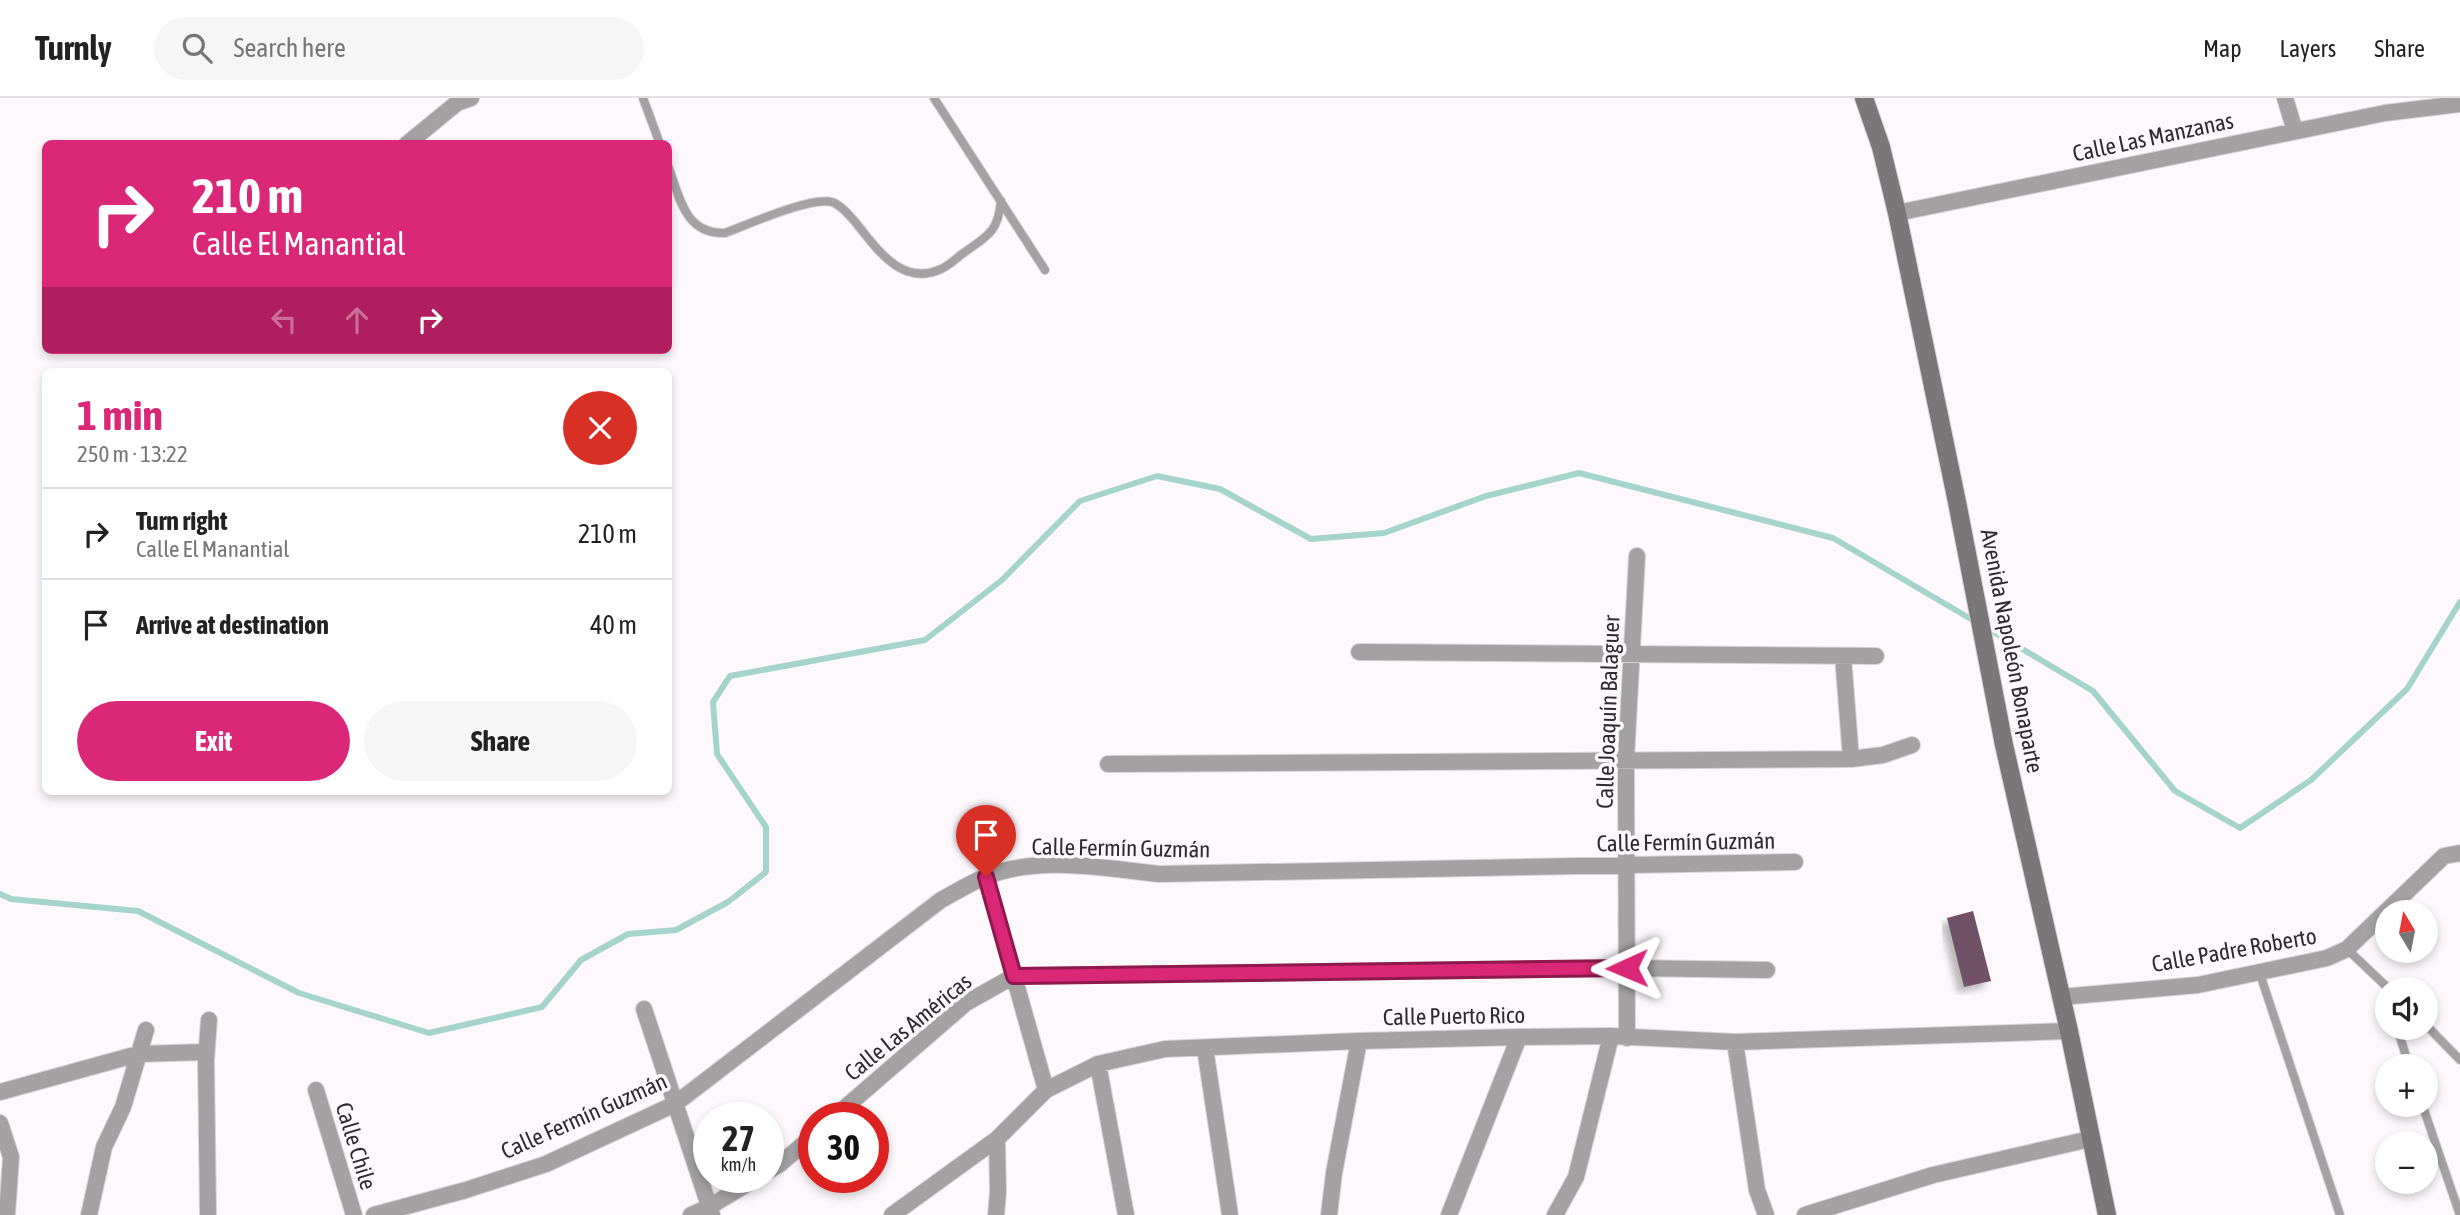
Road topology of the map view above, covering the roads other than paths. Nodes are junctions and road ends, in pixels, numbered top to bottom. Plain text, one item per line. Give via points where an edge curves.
1 (471, 98) edge
2 (643, 98) edge
3 (934, 98) edge
4 (1864, 98) edge
5 (2285, 98) edge
6 (2460, 104) edge
7 (2382, 106) edge
8 (2295, 131) junction
9 (412, 140) edge
10 (659, 140) edge
11 (672, 176) edge
12 (1001, 201) junction
13 (1897, 213) junction
14 (1045, 270) dead end
15 (1637, 555) dead end
16 (1359, 652) dead end
17 (1633, 655) junction
18 (1843, 656) junction
19 (1876, 656) dead end
20 (1912, 745) dead end
21 (1626, 759) junction
22 (1851, 759) junction
23 (1108, 764) dead end
24 (2460, 853) edge
25 (1795, 862) dead end
26 (1627, 866) junction
27 (986, 877) junction
28 (2347, 948) junction
29 (1627, 968) junction
30 (1767, 970) dead end
31 (2260, 974) junction
32 (1014, 976) junction
33 (2377, 977) edge
34 (2061, 997) junction
35 (644, 1009) dead end
36 (209, 1020) dead end
37 (146, 1030) dead end
38 (2069, 1031) junction
39 (1519, 1037) junction
40 (1619, 1037) junction
41 (2438, 1037) edge
42 (1359, 1041) junction
43 (1735, 1042) junction
44 (1205, 1048) junction
45 (206, 1052) junction
46 (138, 1055) junction
47 (2460, 1060) edge
48 (1098, 1065) junction
49 (316, 1090) dead end
50 (1046, 1090) junction
51 (0, 1092) edge
52 (852, 1102) edge
53 (675, 1104) junction
54 (2426, 1117) edge
55 (0, 1123) edge
56 (997, 1139) junction
57 (2090, 1139) junction
58 (798, 1148) edge
59 (784, 1158) edge
60 (736, 1193) edge
61 (710, 1211) edge
62 (7, 1215) edge
63 (89, 1215) edge
64 (208, 1215) edge
65 (354, 1215) edge
66 (374, 1215) edge
67 (691, 1215) edge
68 (892, 1215) edge
69 (996, 1215) edge
70 (1126, 1215) edge
71 (1230, 1215) edge
72 (1329, 1215) edge
73 (1449, 1215) edge
74 (1555, 1215) edge
75 (1766, 1215) edge
76 (1805, 1215) edge
77 (2107, 1215) edge
78 (2340, 1215) edge
79 (2460, 1215) edge

1 - 9 street via 457,103
2 - 10 lane
3 - 12 lane
4 - 13 main road, Avenida Napoleón Bonaparte
5 - 8 street
6 - 7 street, Calle Las Manzanas
7 - 8 street, Calle Las Manzanas
8 - 13 street, Calle Las Manzanas
11 - 12 lane via 690,219 711,234 816,200 834,202 901,271 921,275 941,269 988,235 999,221
12 - 14 lane
13 - 34 main road, Avenida Napoleón Bonaparte via 2004,745
15 - 17 street, Calle Joaquín Balaguer
16 - 17 street
17 - 18 street
17 - 21 street, Calle Joaquín Balaguer
18 - 19 street
18 - 22 street
20 - 22 street
21 - 22 street
21 - 23 street
21 - 26 street, Calle Joaquín Balaguer
24 - 28 street, Calle Padre Roberto via 2444,856
25 - 26 street, Calle Fermín Guzmán
26 - 27 street, Calle Fermín Guzmán via 1159,874 1058,866 1027,867
26 - 29 street, Calle Joaquín Balaguer
27 - 32 street
27 - 53 street, Calle Fermín Guzmán via 941,900
28 - 31 street, Calle Padre Roberto via 2327,958
28 - 33 lane
29 - 30 street
29 - 32 street
29 - 40 street, Calle Joaquín Balaguer
31 - 34 street, Calle Padre Roberto via 2198,985
31 - 78 lane
32 - 50 street
32 - 52 street, Calle Las Américas via 966,1003
34 - 38 main road, Avenida Napoleón Bonaparte
35 - 53 street
36 - 45 street
37 - 46 street
38 - 43 street, Calle Puerto Rico
38 - 57 main road, Avenida Napoleón Bonaparte
39 - 40 street, Calle Puerto Rico
39 - 42 street, Calle Puerto Rico
39 - 73 street
40 - 43 street, Calle Puerto Rico
40 - 74 street, Calle Joaquín Balaguer via 1576,1177
41 - 47 lane
42 - 44 street, Calle Puerto Rico
42 - 72 street
43 - 75 street via 1757,1190
44 - 48 street, Calle Puerto Rico via 1165,1049
44 - 71 street
45 - 46 street
45 - 64 street
46 - 51 street
46 - 63 street via 123,1107 104,1147
48 - 50 street, Calle Puerto Rico
48 - 70 street
49 - 65 street, Calle Chile
50 - 56 street, Calle Puerto Rico
53 - 61 street
53 - 66 street, Calle Fermín Guzmán via 546,1164
54 - 79 lane
55 - 62 street via 11,1157
56 - 68 street, Calle Puerto Rico
56 - 69 street
57 - 76 street via 1933,1175
57 - 77 main road, Avenida Napoleón Bonaparte
58 - 59 street
60 - 61 street
61 - 67 street

